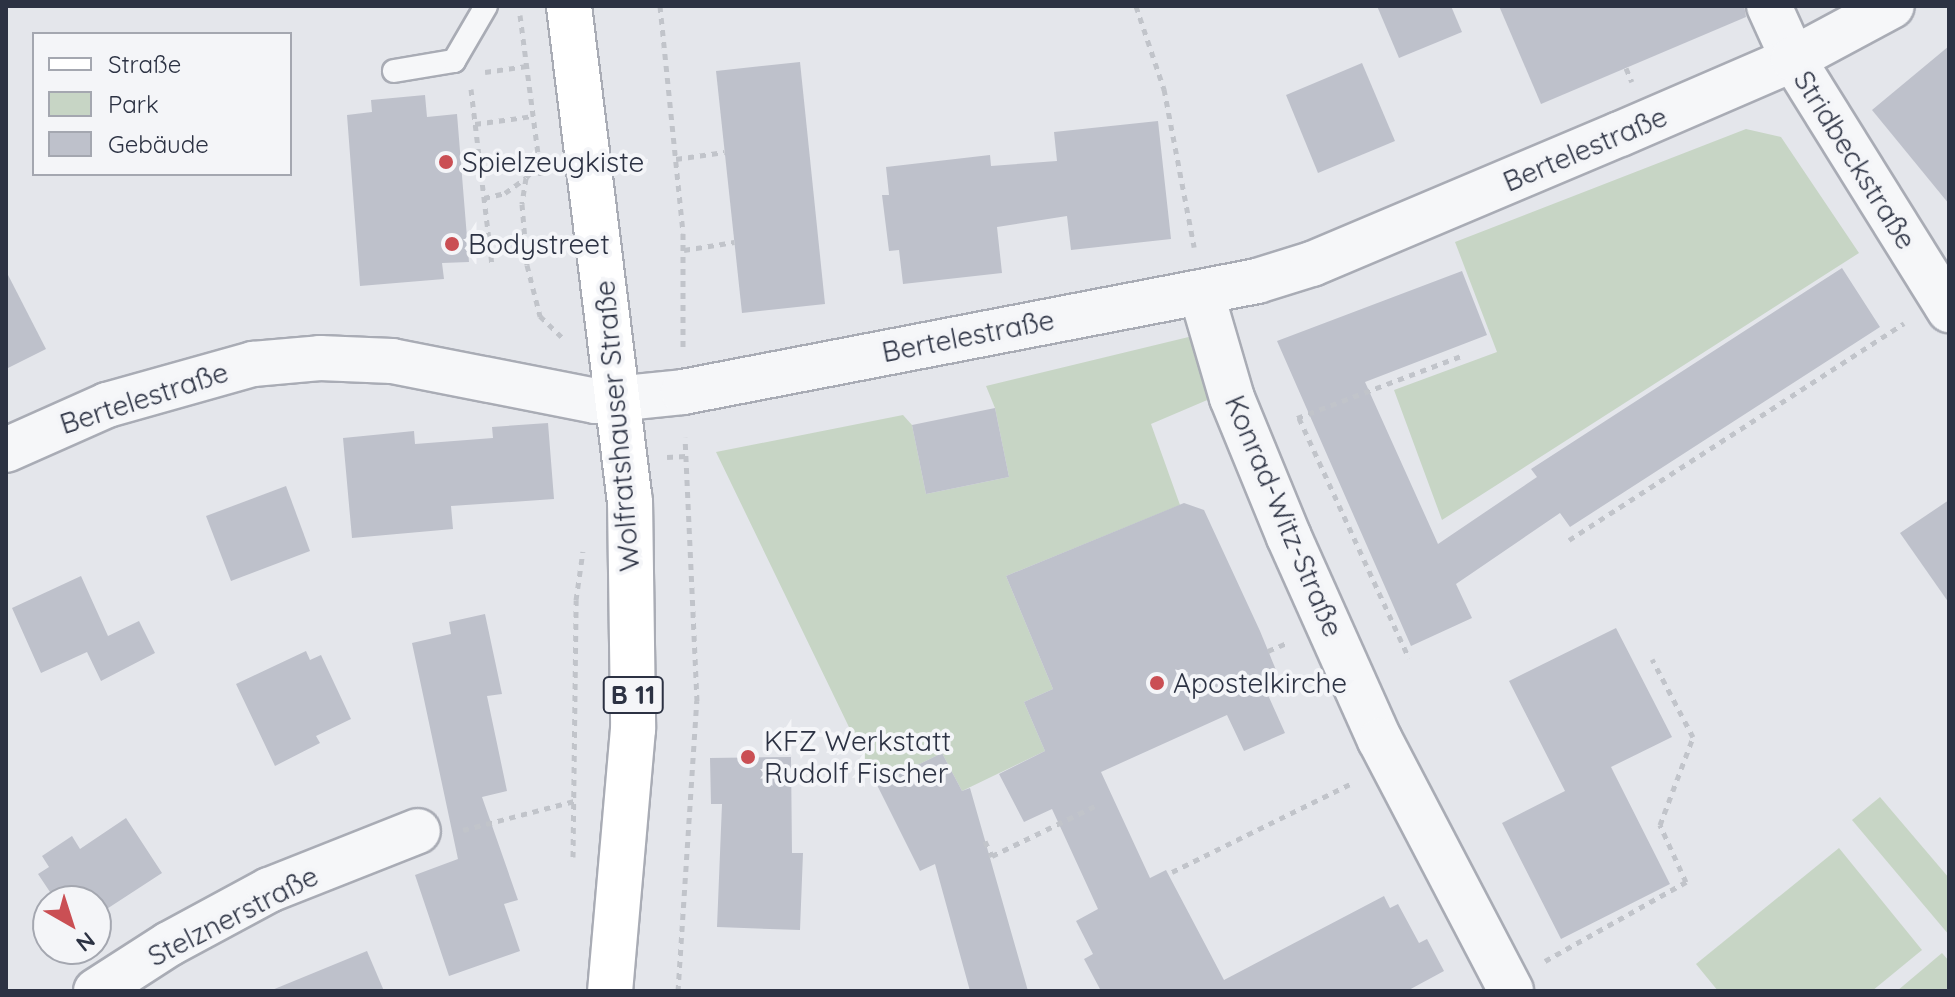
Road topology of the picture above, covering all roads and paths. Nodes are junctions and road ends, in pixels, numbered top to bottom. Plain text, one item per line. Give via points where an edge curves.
1 (486, 6) edge
2 (519, 6) edge
3 (569, 6) edge
4 (660, 6) edge
5 (1136, 6) edge
6 (1769, 6) edge
7 (1892, 6) edge
8 (1793, 59) junction
9 (527, 66) junction
10 (394, 71) dead end
11 (533, 116) junction
12 (475, 124) junction
13 (724, 152) dead end
14 (676, 159) junction
15 (526, 178) junction
16 (484, 198) junction
17 (734, 242) dead end
18 (684, 250) junction
19 (492, 266) dead end
20 (1201, 292) junction
21 (1944, 303) edge
22 (575, 349) dead end
23 (1461, 356) dead end
24 (683, 392) junction
25 (621, 399) junction
26 (1299, 418) junction
27 (1245, 435) junction
28 (6, 450) edge
29 (1569, 540) dead end
30 (583, 553) dead end
31 (1409, 658) dead end
32 (1652, 659) dead end
33 (1392, 763) junction
34 (574, 801) junction
35 (1099, 804) dead end
36 (418, 831) joint
37 (985, 841) dead end
38 (573, 861) dead end
39 (1172, 872) dead end
40 (1509, 987) edge
41 (96, 991) edge
42 (610, 991) edge
43 (678, 991) edge

1 - 10 lane via 454,61
2 - 9 path
3 - 25 main road, Wolfratshauser Straße / B 11
4 - 14 path
5 - 20 path via 1177,147
6 - 8 street, Stridbeckstraße
7 - 8 street, Bertelestraße
8 - 20 street, Bertelestraße via 1312,264
8 - 21 street, Stridbeckstraße
9 - 11 path
9 - 12 path via 470,75
11 - 12 path
11 - 15 path via 539,164
12 - 16 path
13 - 14 path
14 - 18 path
15 - 16 path via 505,193
15 - 22 path via 523,238 540,316
16 - 19 path
17 - 18 path
18 - 24 path
20 - 24 street, Bertelestraße
20 - 27 street, Konrad-Witz-Straße
21 - 29 path
23 - 26 path
24 - 25 street, Bertelestraße
24 - 43 path via 697,701
25 - 28 street, Bertelestraße via 580,401 392,361 320,358 253,364 174,383 107,405
25 - 42 main road, Wolfratshauser Straße / B 11 via 630,500 633,729
26 - 27 path
26 - 31 path
27 - 33 street, Konrad-Witz-Straße
30 - 34 path via 576,600
32 - 40 path via 1693,737 1660,825 1686,882
33 - 39 path
33 - 40 street, Konrad-Witz-Straße
34 - 36 path via 442,836
34 - 38 path
35 - 37 path via 992,856
36 - 41 street, Stelznerstraße via 269,890

